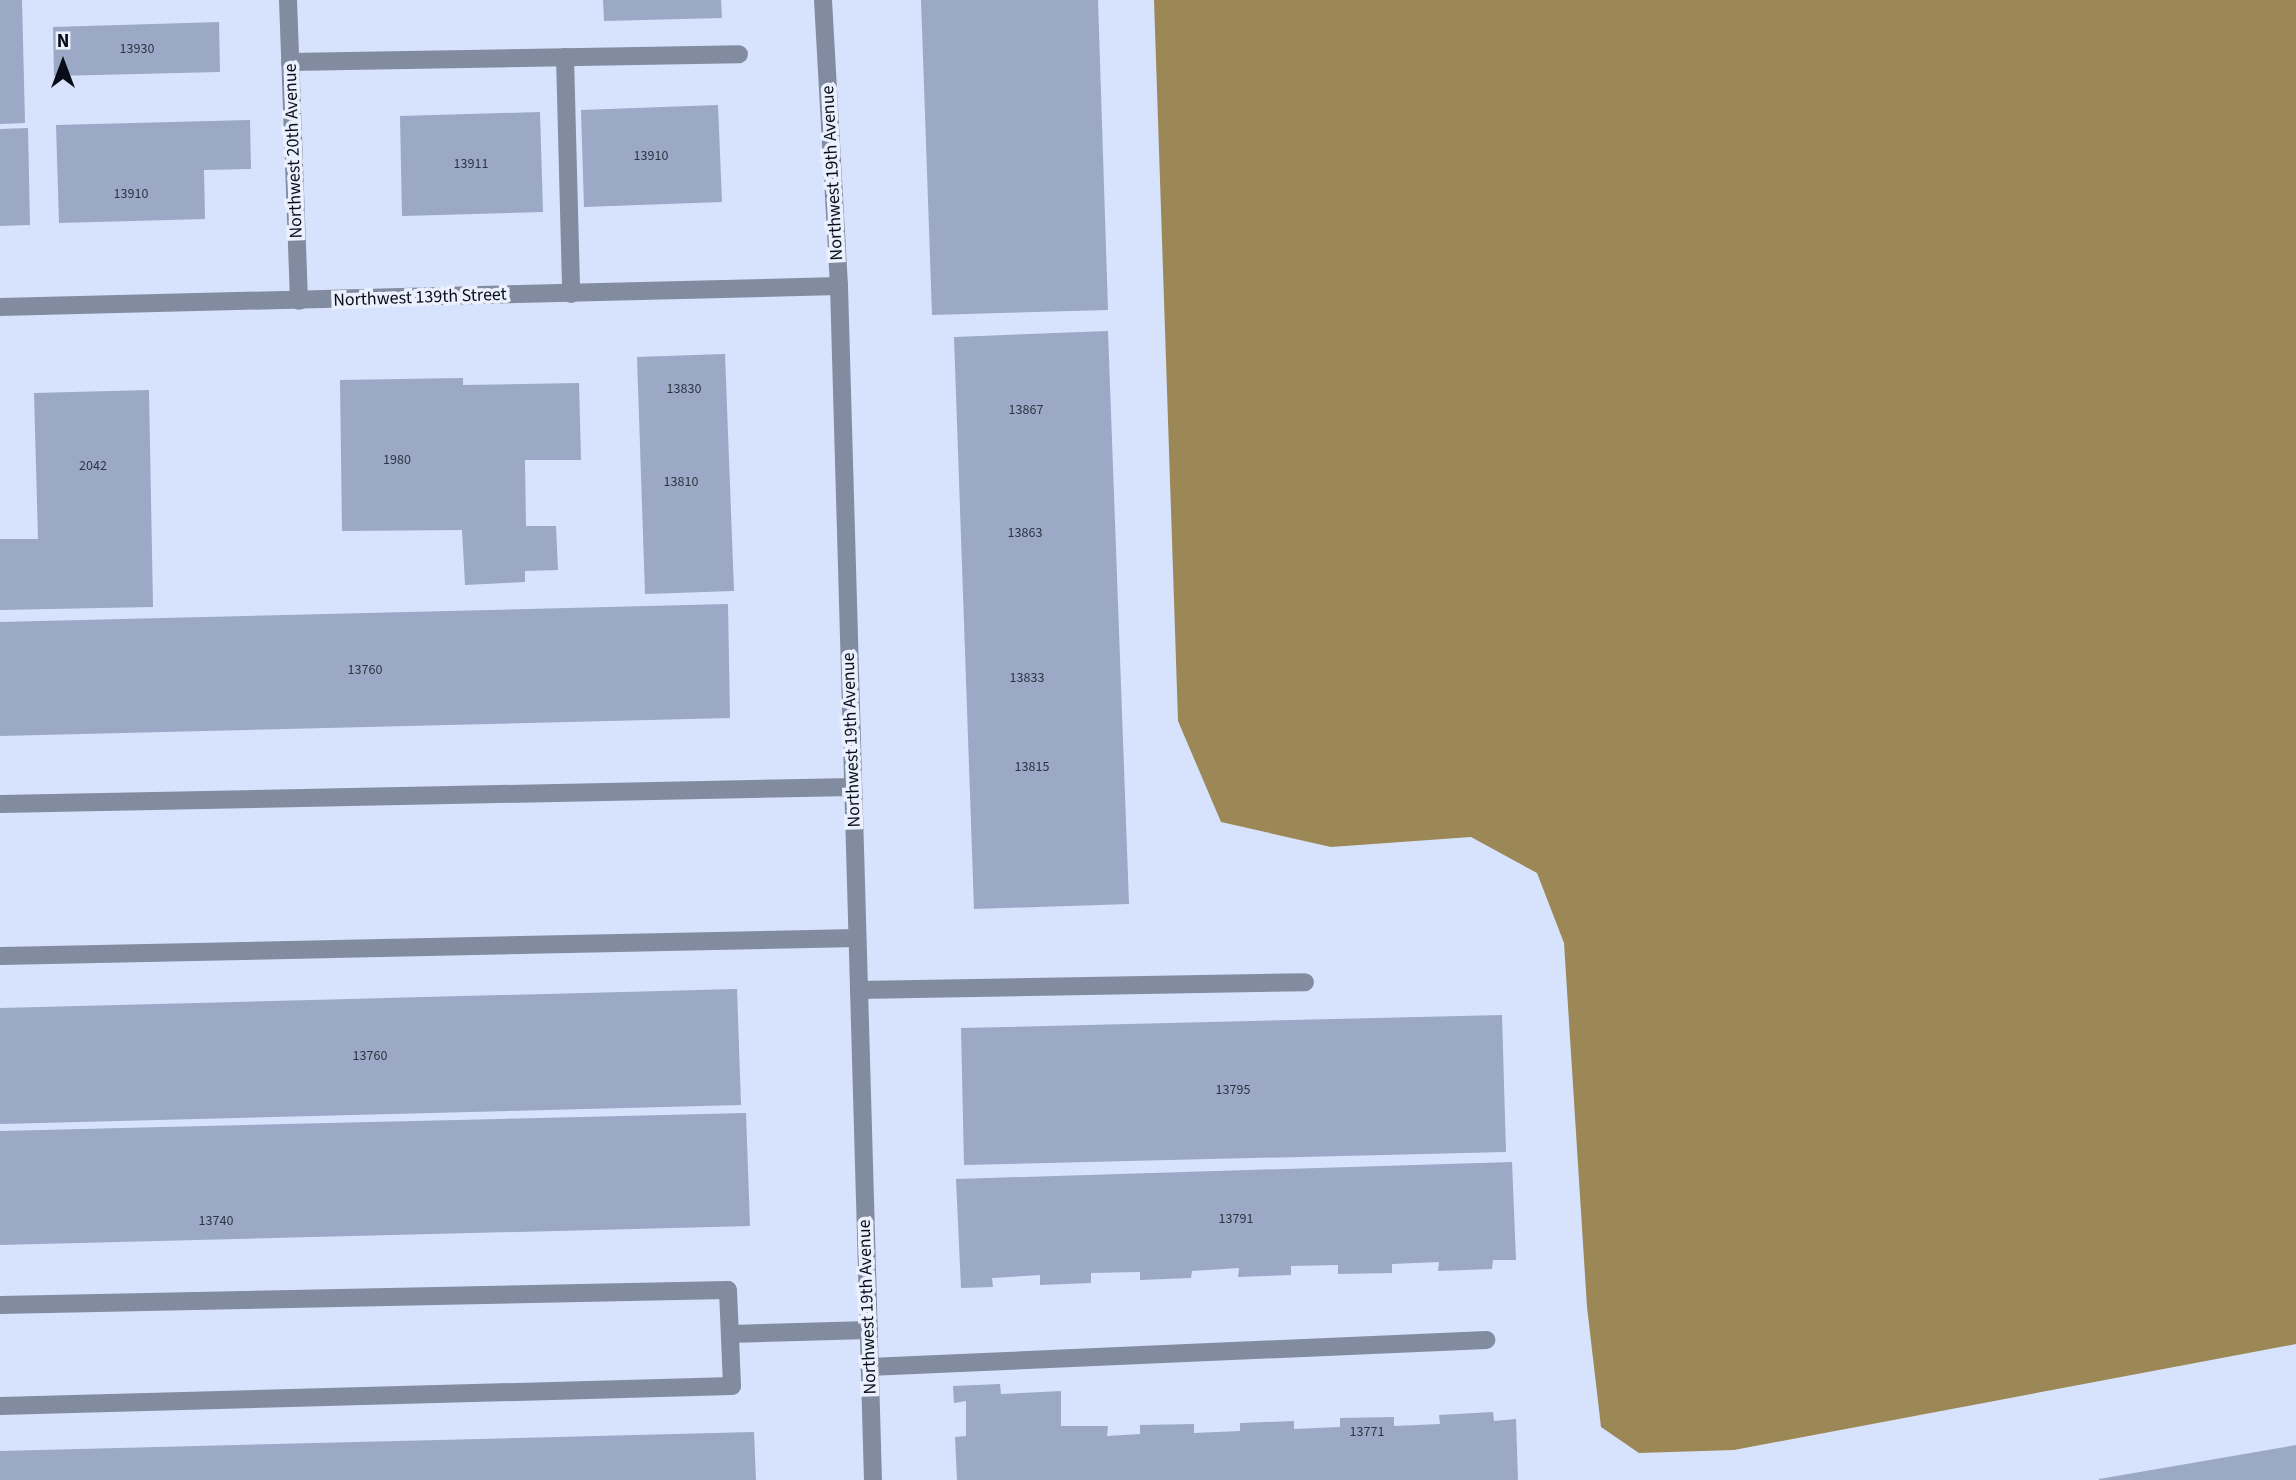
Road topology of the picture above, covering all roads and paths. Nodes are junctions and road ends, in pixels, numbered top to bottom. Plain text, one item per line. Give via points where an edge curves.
1 (288, 0) edge
2 (823, 0) edge
3 (739, 54) dead end
4 (565, 57) junction
5 (290, 62) junction
6 (839, 286) junction
7 (571, 294) junction
8 (299, 301) junction
9 (0, 307) edge
10 (853, 787) junction
11 (0, 804) edge
12 (857, 938) junction
13 (0, 956) edge
14 (1305, 982) dead end
15 (859, 990) junction
16 (0, 1305) edge
17 (869, 1330) junction
18 (730, 1334) junction
19 (1486, 1339) dead end
20 (869, 1367) junction
21 (0, 1406) edge
22 (873, 1480) edge

1 - 5 street, Northwest 20th Avenue
2 - 6 street, Northwest 19th Avenue
3 - 4 street
4 - 5 street
4 - 7 street
5 - 8 street, Northwest 20th Avenue
6 - 7 street, Northwest 139th Street
6 - 10 street, Northwest 19th Avenue
7 - 8 street, Northwest 139th Street
8 - 9 street, Northwest 139th Street
10 - 11 street
10 - 12 street, Northwest 19th Avenue
12 - 13 street
12 - 15 street, Northwest 19th Avenue
14 - 15 street
15 - 17 street, Northwest 19th Avenue
16 - 18 street via 729,1290
17 - 18 street
17 - 20 street, Northwest 19th Avenue
18 - 21 street via 732,1387
19 - 20 street
20 - 22 street, Northwest 19th Avenue

